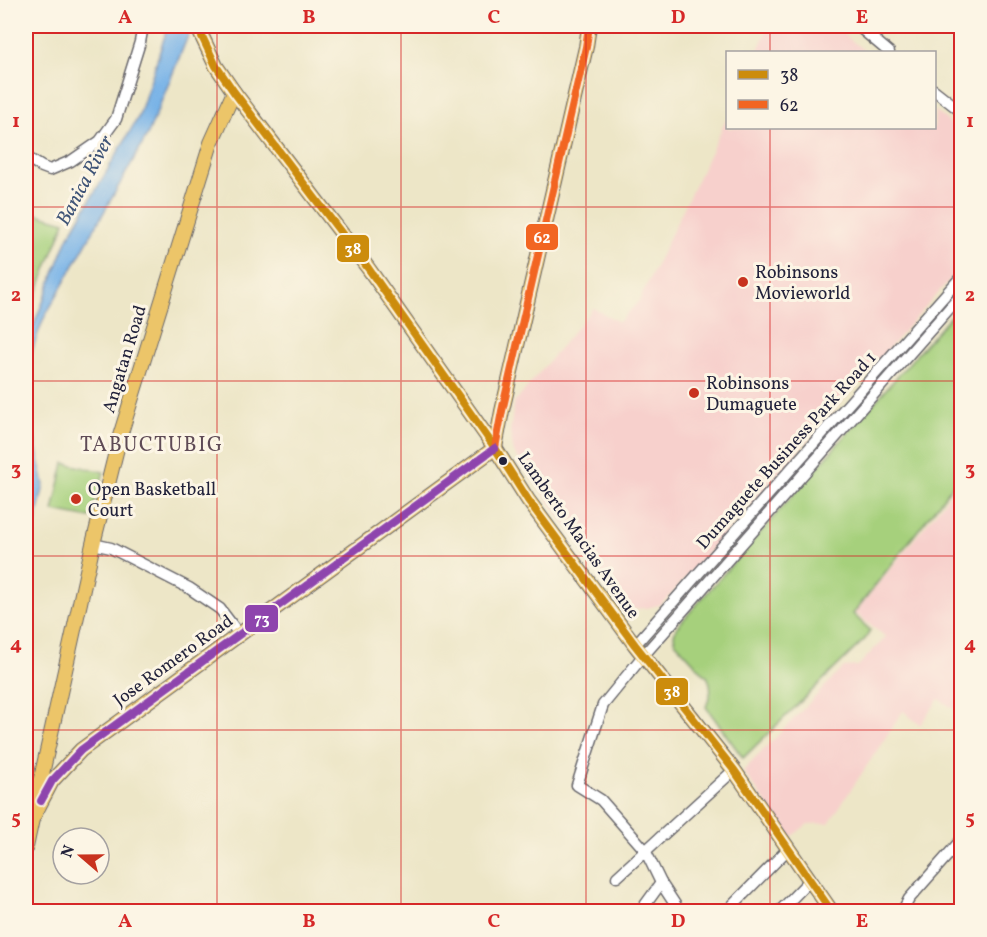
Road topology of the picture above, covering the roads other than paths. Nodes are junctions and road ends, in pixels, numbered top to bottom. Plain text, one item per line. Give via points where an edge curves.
1 (143, 26) edge
2 (197, 26) edge
3 (589, 26) edge
4 (858, 26) edge
5 (889, 51) edge
6 (234, 92) junction
7 (936, 92) edge
8 (962, 112) edge
9 (26, 157) edge
10 (962, 276) edge
11 (962, 294) edge
12 (931, 320) junction
13 (495, 448) junction
14 (93, 544) junction
15 (239, 634) junction
16 (639, 650) junction
17 (734, 770) junction
18 (32, 819) junction
19 (962, 839) edge
20 (26, 847) edge
21 (789, 848) junction
22 (645, 850) junction
23 (617, 877) dead end
24 (810, 880) junction
25 (661, 883) junction
26 (640, 912) edge
27 (680, 912) edge
28 (726, 912) edge
29 (779, 912) edge
30 (832, 912) edge
31 (902, 912) edge

1 - 9 street via 116,119 100,141 50,170
2 - 6 main road, Lamberto Macias Avenue
3 - 13 main road
4 - 5 street
6 - 13 main road, Lamberto Macias Avenue via 368,268
6 - 14 main road, Angatan Road via 211,143 159,308 120,436
7 - 8 street
10 - 12 street, Dumaguete Business Park Road 1
11 - 12 street, Dumaguete Business Park Road 1
12 - 16 street, Dumaguete Business Park Road 1
13 - 15 main road, Jose Romero Road
13 - 16 main road, Lamberto Macias Avenue via 528,500
14 - 15 street via 111,548 189,588 220,609
14 - 18 main road, Angatan Road
15 - 18 main road, Jose Romero Road via 81,750 52,781
16 - 17 main road, Lamberto Macias Avenue
16 - 22 street, Dumaguete Business Park Road 1 via 603,705 578,785 601,800
17 - 21 main road, Lamberto Macias Avenue
17 - 22 street
18 - 20 main road, Jose Romero Road
19 - 31 street
21 - 24 main road, Lamberto Macias Avenue
21 - 28 street
22 - 23 street
22 - 25 street
24 - 29 street
24 - 30 main road, Lamberto Macias Avenue
25 - 26 street
25 - 27 street

